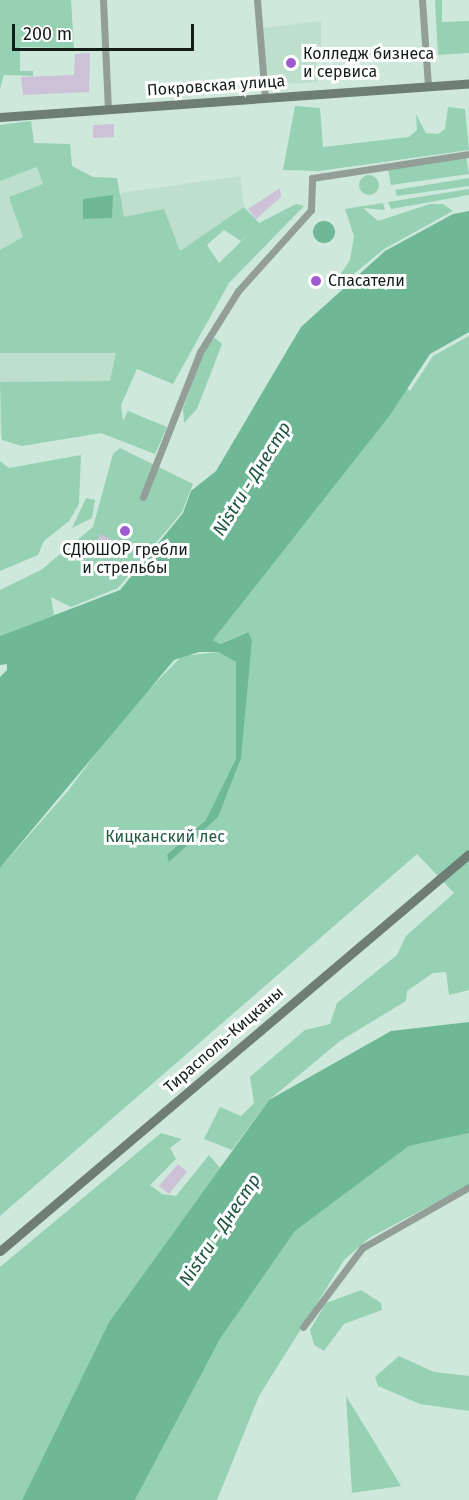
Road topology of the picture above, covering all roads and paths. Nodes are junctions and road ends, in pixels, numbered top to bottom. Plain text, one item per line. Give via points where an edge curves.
1 (103, 0) edge
2 (257, 0) edge
3 (422, 0) edge
4 (469, 83) edge
5 (428, 86) junction
6 (265, 98) junction
7 (108, 109) junction
8 (0, 117) edge
9 (469, 154) edge
10 (143, 497) dead end
11 (469, 854) edge
12 (469, 1187) edge
13 (0, 1251) edge
14 (303, 1327) dead end

1 - 7 street
2 - 6 street
3 - 5 street
4 - 5 street, Покровская улица
5 - 6 street, Покровская улица
6 - 7 street, Покровская улица
7 - 8 street, Покровская улица
9 - 10 street via 312,177 311,210 238,291 200,352
11 - 13 street, Тирасполь-Кицканы
12 - 14 street via 362,1248

